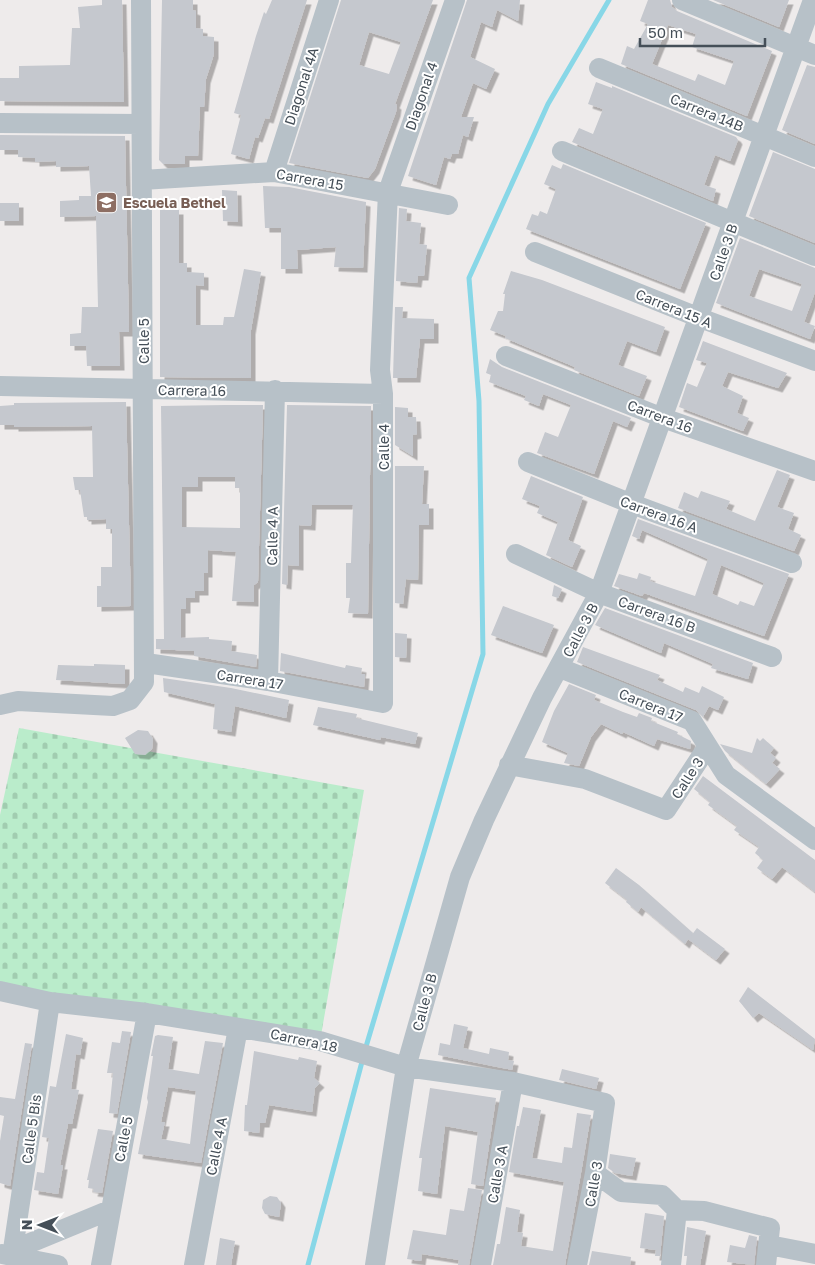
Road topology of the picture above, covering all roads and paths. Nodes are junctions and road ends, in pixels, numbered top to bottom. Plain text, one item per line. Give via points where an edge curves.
1 (141, 0) edge
2 (328, 0) edge
3 (455, 0) edge
4 (682, 0) edge
5 (813, 0) edge
6 (795, 48) junction
7 (815, 55) edge
8 (599, 68) dead end
9 (0, 123) edge
10 (141, 124) junction
11 (763, 135) junction
12 (562, 151) dead end
13 (815, 157) edge
14 (274, 172) junction
15 (142, 180) junction
16 (388, 192) junction
17 (448, 205) dead end
18 (733, 222) junction
19 (535, 252) dead end
20 (815, 256) edge
21 (700, 318) junction
22 (506, 356) dead end
23 (815, 361) edge
24 (0, 386) edge
25 (143, 389) junction
26 (275, 390) junction
27 (383, 394) junction
28 (663, 418) junction
29 (528, 462) dead end
30 (815, 471) edge
31 (632, 504) junction
32 (516, 554) dead end
33 (792, 563) dead end
34 (599, 593) junction
35 (772, 657) dead end
36 (560, 668) junction
37 (145, 673) junction
38 (268, 681) junction
39 (383, 703) joint
40 (0, 705) edge
41 (708, 746) junction
42 (510, 765) junction
43 (815, 840) edge
44 (0, 991) edge
45 (50, 1002) junction
46 (147, 1013) junction
47 (238, 1028) junction
48 (406, 1067) junction
49 (512, 1082) junction
50 (605, 1103) joint
51 (595, 1172) junction
52 (110, 1210) junction
53 (677, 1210) junction
54 (769, 1236) junction
55 (8, 1253) edge
56 (815, 1254) edge
57 (58, 1265) edge
58 (101, 1265) edge
59 (194, 1265) edge
60 (375, 1265) edge
61 (481, 1265) edge
62 (577, 1265) edge
63 (671, 1265) edge
64 (766, 1265) edge

1 - 10 street, Calle 5
2 - 14 street, Diagonal 4A
3 - 16 street, Diagonal 4
4 - 6 street
5 - 6 street, Calle 3 B
6 - 7 street
6 - 11 street, Calle 3 B
8 - 11 street, Carrera 14B
9 - 10 street
10 - 15 street, Calle 5
11 - 13 street, Carrera 14B
11 - 18 street, Calle 3 B
12 - 18 street
14 - 15 street, Carrera 15
14 - 16 street, Carrera 15
15 - 25 street, Calle 5
16 - 17 street, Carrera 15
16 - 27 street, Calle 4 via 380,370
18 - 20 street
18 - 21 street, Calle 3 B
19 - 21 street, Carrera 15 A
21 - 23 street, Carrera 15 A
21 - 28 street, Calle 3 B
22 - 28 street, Carrera 16
24 - 25 street, Carrera 16
25 - 26 street, Carrera 16
25 - 37 street, Calle 5
26 - 27 street, Carrera 16
26 - 38 street, Calle 4 A
27 - 39 street, Calle 4
28 - 30 street, Carrera 16
28 - 31 street, Calle 3 B
29 - 31 street, Carrera 16 A
31 - 33 street, Carrera 16 A
31 - 34 street, Calle 3 B
32 - 34 street, Carrera 16 B
34 - 35 street, Carrera 16 B
34 - 36 street, Calle 3 B
36 - 41 street, Carrera 17 via 692,721
36 - 42 street, Calle 3 B
37 - 38 street, Carrera 17
37 - 40 street via 130,700 113,706 18,702
38 - 39 street, Carrera 17
41 - 42 street, Calle 3 via 666,810 585,779
41 - 43 street, Carrera 17 via 726,775
42 - 48 street, Calle 3 B via 460,877
44 - 45 street, Carrera 18
45 - 46 street, Carrera 18
45 - 55 street, Calle 5 Bis
46 - 47 street, Carrera 18
46 - 52 street, Calle 5
47 - 48 street, Carrera 18 via 320,1041
47 - 59 street, Calle 4 A
48 - 49 street, Carrera 18
48 - 60 street, Calle 3 B
49 - 50 street, Carrera 18
49 - 61 street, Calle 3 A
50 - 51 street, Calle 3
51 - 53 street via 620,1192 662,1196
51 - 62 street, Calle 3
52 - 55 street
52 - 58 street, Calle 5
53 - 54 street via 704,1211
53 - 63 street
54 - 56 street
54 - 64 street
55 - 57 street

